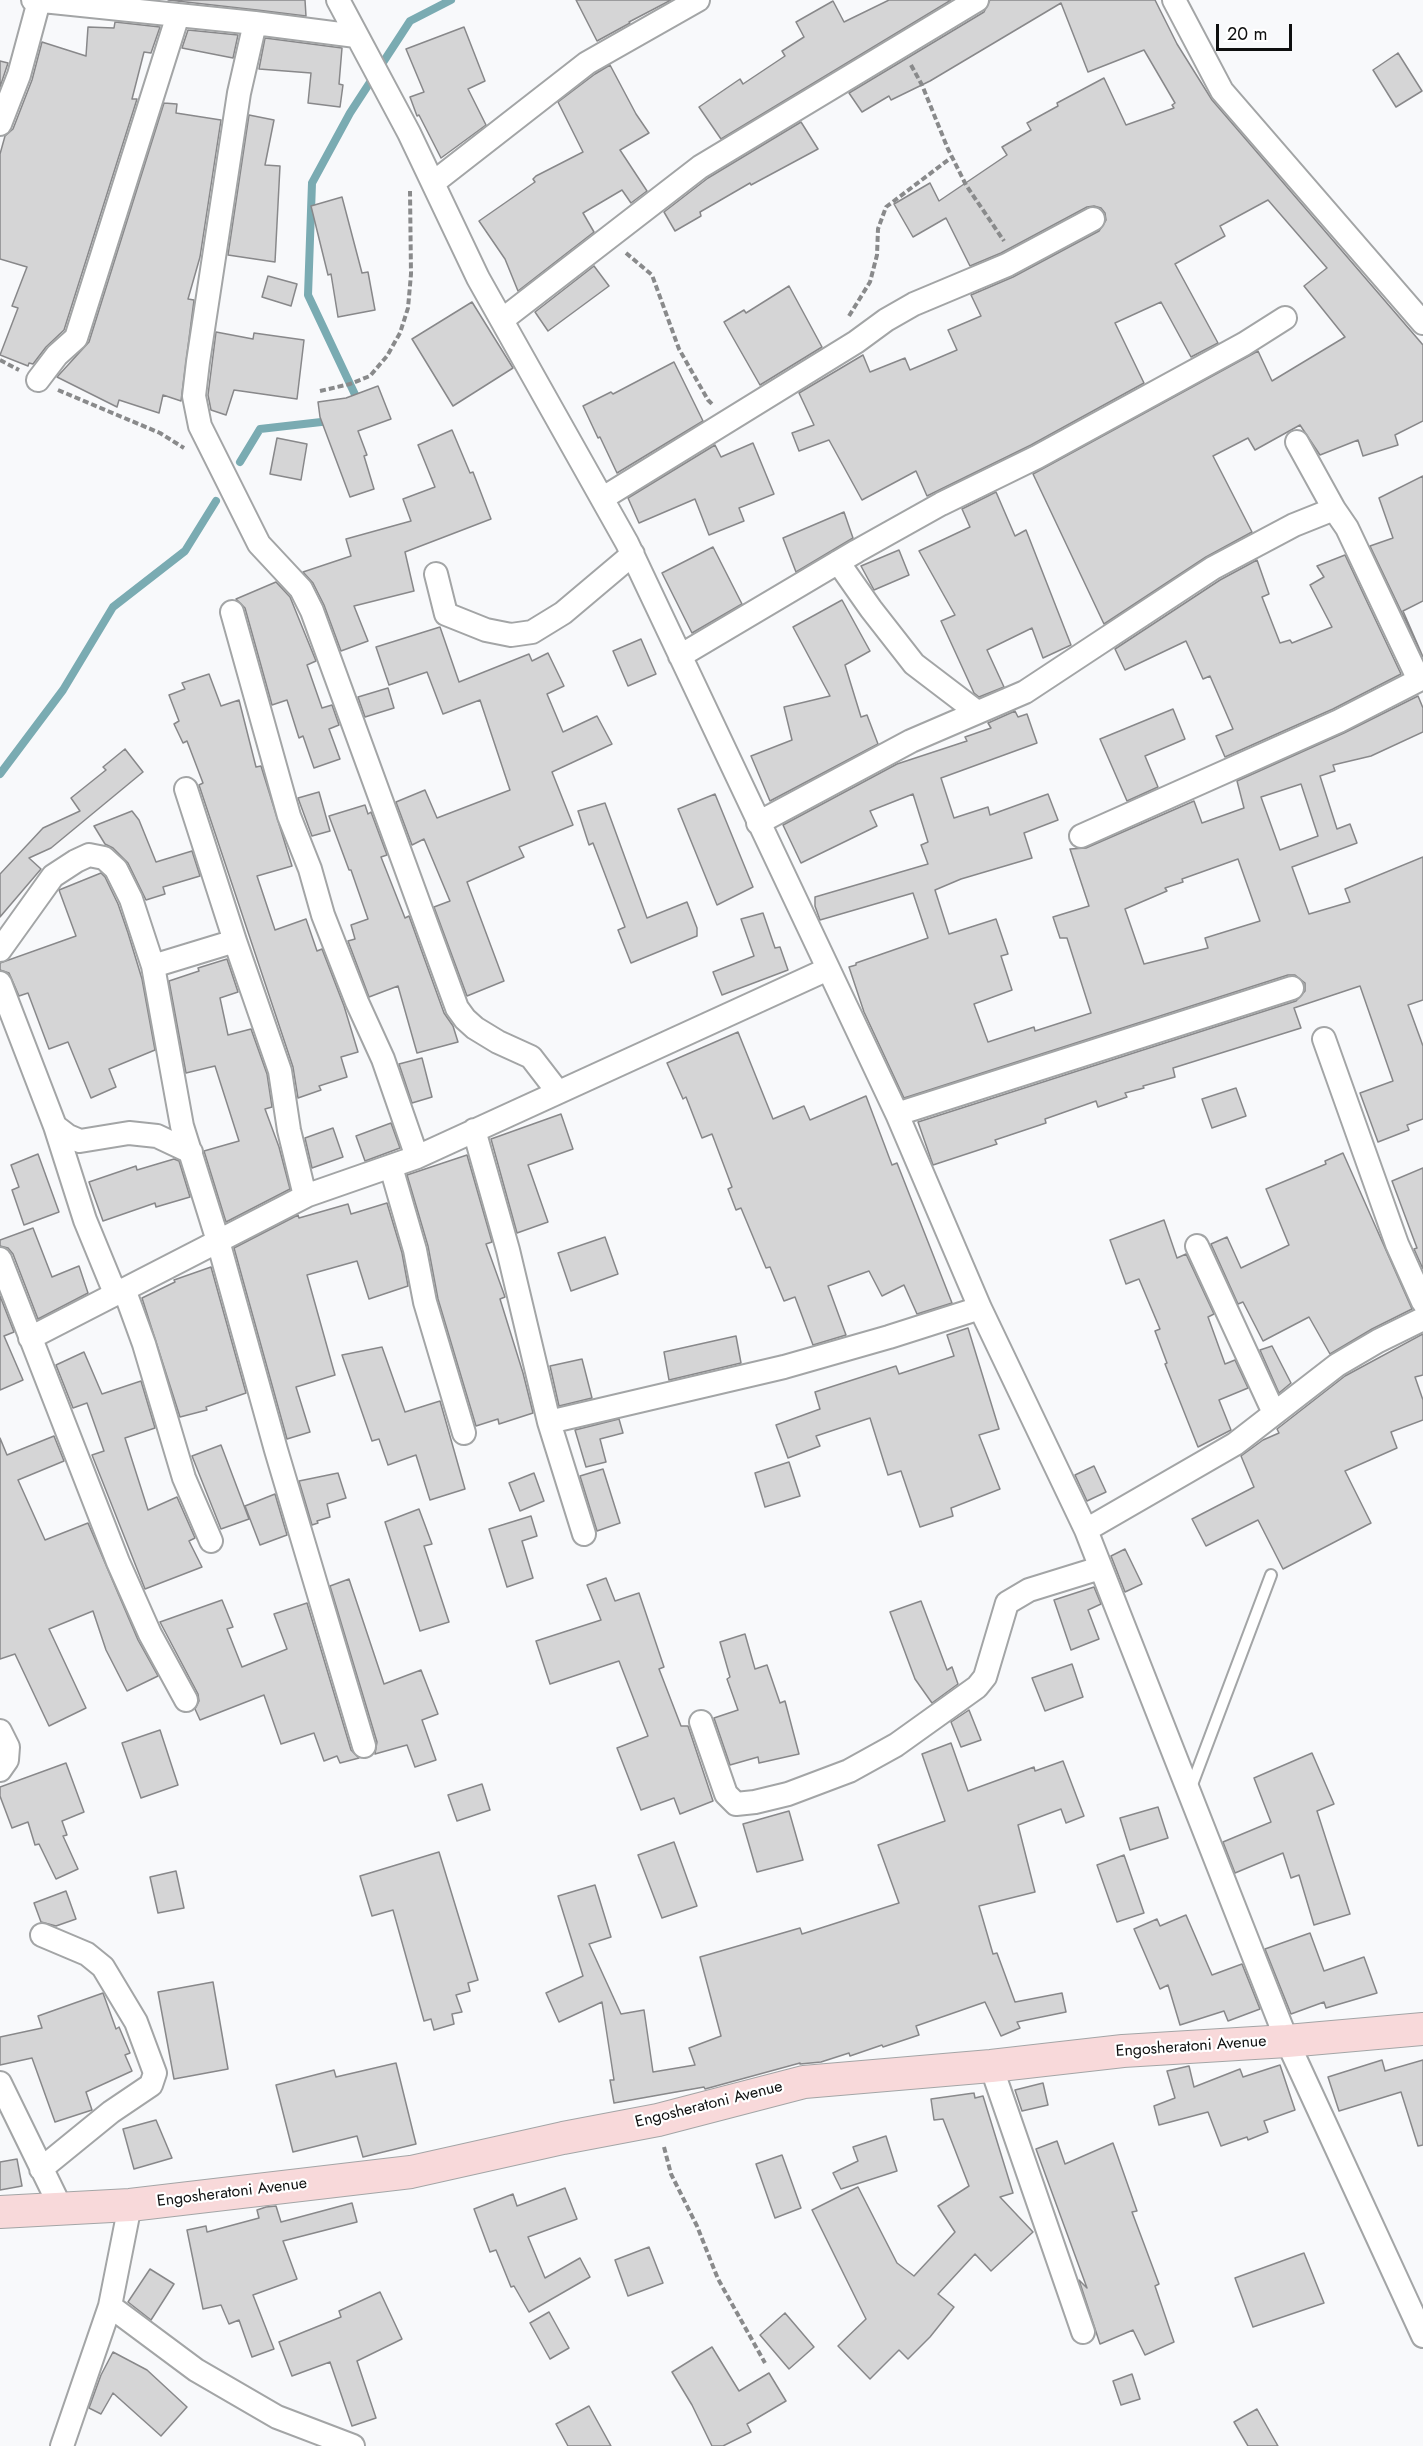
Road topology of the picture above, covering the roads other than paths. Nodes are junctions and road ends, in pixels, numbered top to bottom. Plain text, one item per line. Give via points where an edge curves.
1 (33, 0) edge
2 (338, 0) edge
3 (699, 0) edge
4 (977, 0) edge
5 (1174, 0) edge
6 (39, 1) edge
7 (178, 15) junction
8 (255, 23) junction
9 (356, 36) junction
10 (0, 124) edge
11 (433, 183) junction
12 (1093, 219) dead end
13 (1285, 318) dead end
14 (502, 320) junction
15 (1423, 322) edge
16 (38, 380) road end
17 (1297, 442) dead end
18 (603, 498) junction
19 (1334, 509) junction
20 (633, 554) junction
21 (838, 562) junction
22 (436, 574) dead end
23 (232, 612) dead end
24 (680, 656) junction
25 (1421, 679) edge
26 (977, 712) junction
27 (186, 789) dead end
28 (758, 823) junction
29 (1081, 836) dead end
30 (235, 941) junction
31 (0, 950) edge
32 (153, 966) junction
33 (828, 969) junction
34 (0, 983) edge
35 (1292, 988) dead end
36 (1324, 1039) dead end
37 (558, 1092) junction
38 (897, 1114) junction
39 (55, 1126) junction
40 (474, 1130) junction
41 (190, 1152) junction
42 (417, 1157) junction
43 (391, 1167) junction
44 (305, 1196) junction
45 (218, 1241) junction
46 (1197, 1246) dead end
47 (0, 1259) edge
48 (119, 1291) junction
49 (1423, 1302) edge
50 (980, 1308) junction
51 (1423, 1319) edge
52 (30, 1338) junction
53 (1274, 1413) junction
54 (549, 1422) junction
55 (464, 1433) dead end
56 (1086, 1530) junction
57 (584, 1534) dead end
58 (211, 1541) dead end
59 (1100, 1568) junction
60 (1271, 1575) dead end
61 (186, 1700) dead end
62 (701, 1722) dead end
63 (0, 1731) edge
64 (364, 1746) dead end
65 (0, 1770) edge
66 (1189, 1793) junction
67 (42, 1935) dead end
68 (1423, 2028) edge
69 (1287, 2041) junction
70 (991, 2066) junction
71 (0, 2083) edge
72 (41, 2169) junction
73 (130, 2205) junction
74 (61, 2208) junction
75 (0, 2212) edge
76 (110, 2307) junction
77 (1083, 2332) dead end
78 (1423, 2336) edge
79 (62, 2446) edge
80 (353, 2446) edge

1 - 6 street
2 - 9 street
3 - 11 street via 587,63
4 - 14 street via 700,168
5 - 15 street via 1222,91
6 - 7 street
6 - 10 street via 19,75
7 - 8 street
7 - 16 street via 76,338
8 - 9 street
8 - 37 street via 239,93 198,362 194,396 200,426 259,544 301,589 312,611 457,1008 475,1028 531,1057
9 - 11 street
11 - 14 street
12 - 18 street via 1016,260 914,304
13 - 21 street via 1037,457 941,504
14 - 18 street
17 - 19 street
18 - 20 street
19 - 25 street
19 - 26 street via 1294,525 1213,568 1024,692
20 - 22 street via 563,613 532,632 511,635 446,614
20 - 24 street
21 - 24 street
21 - 26 street via 914,664
23 - 42 street via 290,816 323,915 383,1059
24 - 28 street
25 - 29 street via 1339,721
26 - 28 street via 911,741
27 - 30 street
28 - 33 street
30 - 32 street
30 - 44 street via 280,1071
31 - 32 street via 53,876 89,855 104,858 116,869 131,899
32 - 41 street
33 - 37 street
33 - 38 street
34 - 39 street
35 - 38 street
36 - 49 street via 1397,1244
37 - 40 street
38 - 50 street
39 - 41 street via 80,1141 129,1133 157,1136
39 - 48 street via 85,1220
40 - 42 street
40 - 54 street via 508,1250
41 - 45 street
42 - 43 street
43 - 44 street
43 - 55 street
44 - 45 street
45 - 48 street
45 - 64 street
46 - 53 street
47 - 52 street
48 - 52 street
48 - 58 street via 144,1344 184,1478
50 - 54 street via 784,1367
50 - 56 street
51 - 53 street via 1337,1365
52 - 61 street via 118,1562 150,1634
53 - 56 street via 1235,1444
54 - 57 street
56 - 59 street
59 - 62 street via 1014,1597 1007,1603 985,1677 977,1687 897,1745 839,1775 788,1794 736,1804 726,1794
59 - 66 street
60 - 66 lane
63 - 65 street via 8,1747 7,1760
66 - 69 street
67 - 72 street via 87,1954 103,1966 136,2022 155,2073 152,2085 111,2112
68 - 69 street, Engosheratoni Avenue
69 - 70 street, Engosheratoni Avenue via 1123,2051
69 - 78 street
70 - 73 street, Engosheratoni Avenue via 804,2082 657,2120 411,2172
70 - 77 street
71 - 72 street
72 - 74 street
73 - 74 street, Engosheratoni Avenue
73 - 76 street
74 - 75 street, Engosheratoni Avenue
76 - 79 street
76 - 80 street via 195,2370 277,2417

